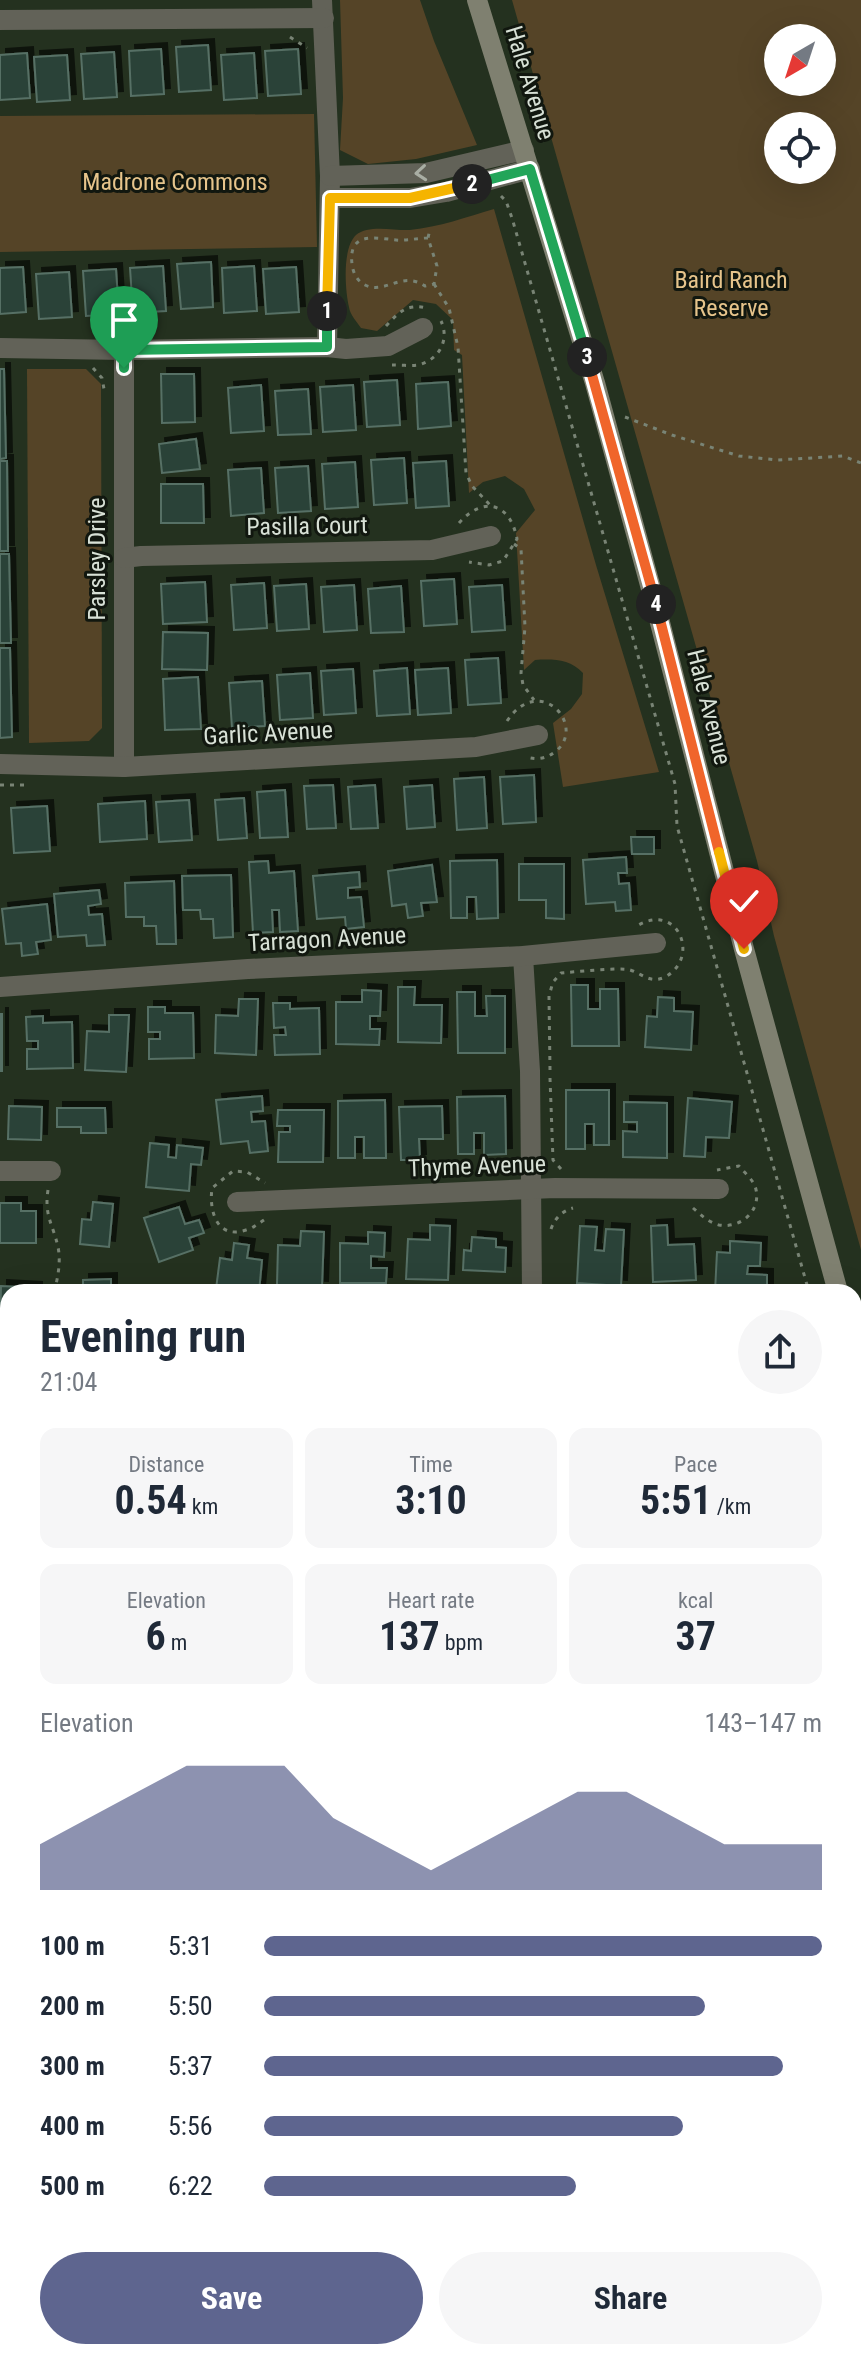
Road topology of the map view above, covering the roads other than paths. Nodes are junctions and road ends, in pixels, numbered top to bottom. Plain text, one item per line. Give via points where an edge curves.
1 (477, 0) edge
2 (103, 9) edge
3 (323, 9) edge
4 (0, 20) edge
5 (527, 160) junction
6 (330, 176) junction
7 (330, 198) junction
8 (433, 326) road end
9 (327, 347) junction
10 (0, 348) edge
11 (124, 350) junction
12 (491, 536) dead end
13 (124, 558) junction
14 (538, 735) dead end
15 (0, 764) edge
16 (124, 767) junction
17 (656, 943) dead end
18 (523, 956) junction
19 (0, 987) edge
20 (0, 1171) edge
21 (51, 1171) road end
22 (713, 1181) road end
23 (532, 1189) junction
24 (237, 1202) dead end
25 (532, 1284) edge
26 (836, 1284) edge

1 - 5 main road, Hale Avenue
2 - 3 street
2 - 4 street
3 - 6 street
5 -> 6 street via 426,173
5 - 7 street via 446,192 410,198
5 - 26 main road, Hale Avenue via 603,414
6 - 7 street
7 - 9 street
8 - 9 street via 388,346
9 - 11 street
10 - 11 street
11 - 13 street, Parsley Drive
12 - 13 street, Pasilla Court via 432,550
13 - 16 street, Parsley Drive
14 - 16 street, Garlic Avenue via 476,747
15 - 16 street, Garlic Avenue
17 - 18 street, Tarragon Avenue
18 - 19 street, Tarragon Avenue
18 - 23 street
20 - 21 street
22 - 23 street, Thyme Avenue
23 - 24 street, Thyme Avenue
23 - 25 street

